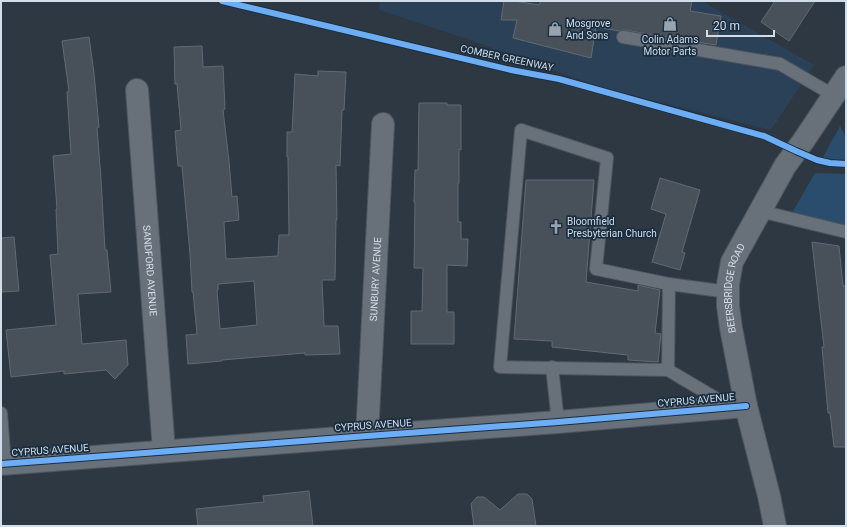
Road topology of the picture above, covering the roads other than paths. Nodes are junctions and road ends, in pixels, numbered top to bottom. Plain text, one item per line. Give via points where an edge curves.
1 (623, 37) dead end
2 (846, 77) edge
3 (137, 90) dead end
4 (833, 95) junction
5 (383, 124) dead end
6 (760, 211) junction
7 (846, 232) edge
8 (669, 284) junction
9 (728, 292) junction
10 (552, 367) junction
11 (668, 370) junction
12 (739, 407) junction
13 (1, 413) edge
14 (558, 422) junction
15 (367, 436) junction
16 (164, 451) junction
17 (3, 464) edge
18 (775, 526) edge

1 - 4 lane via 780,64
2 - 4 street, BEERSBRIDGE ROAD
3 - 16 street, SANDFORD AVENUE
4 - 6 street, BEERSBRIDGE ROAD via 785,166
5 - 15 street, SUNBURY AVENUE
6 - 7 lane
6 - 9 street, BEERSBRIDGE ROAD via 732,262
8 - 9 lane
8 - 10 lane via 596,269 607,158 521,130 500,367
8 - 11 lane
9 - 12 street, BEERSBRIDGE ROAD
10 - 11 lane
10 - 14 lane
11 - 12 lane
12 - 14 street, CYPRUS AVENUE
12 - 18 street, BEERSBRIDGE ROAD via 769,496
13 - 17 lane
14 - 15 street, CYPRUS AVENUE
15 - 16 street, CYPRUS AVENUE
16 - 17 street, CYPRUS AVENUE

